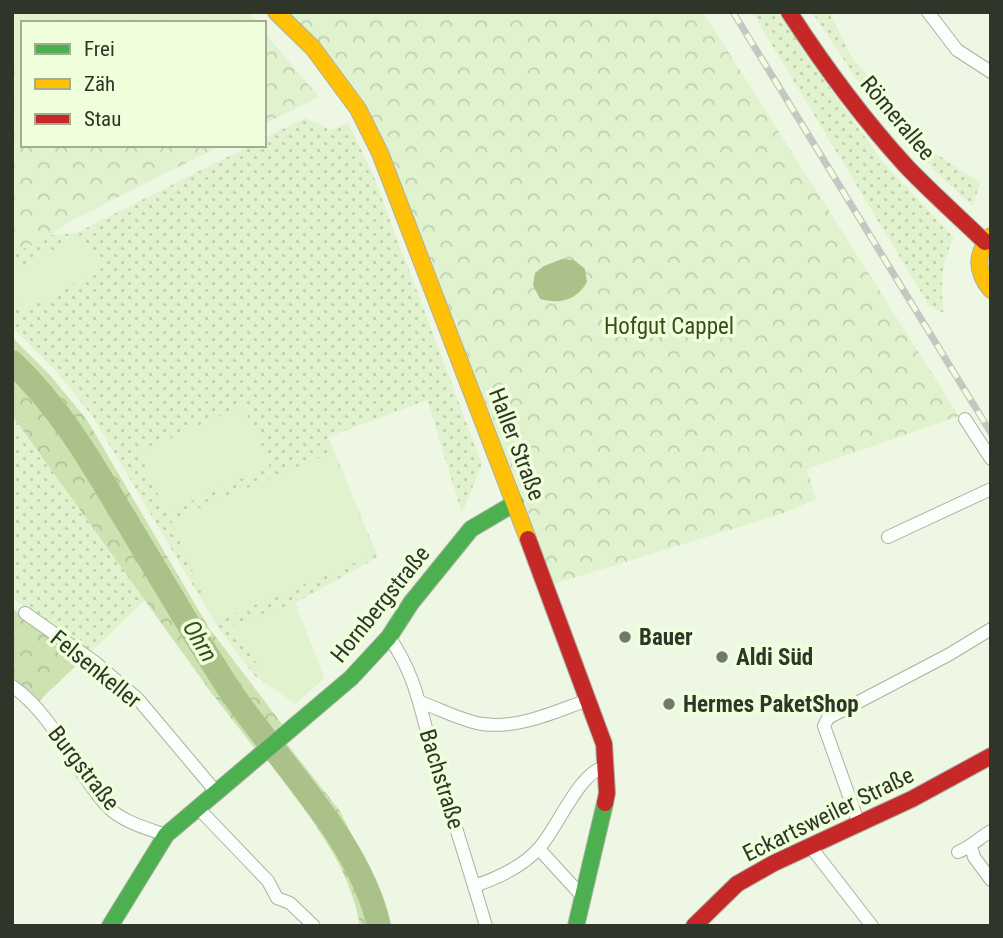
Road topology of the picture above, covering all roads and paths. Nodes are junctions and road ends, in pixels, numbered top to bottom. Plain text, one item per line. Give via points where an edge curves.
1 (276, 12) edge
2 (789, 12) edge
3 (928, 12) edge
4 (991, 72) edge
5 (988, 239) edge
6 (991, 290) edge
7 (965, 419) dead end
8 (991, 459) edge
9 (991, 489) edge
10 (515, 503) junction
11 (888, 537) dead end
12 (25, 613) dead end
13 (991, 629) edge
14 (389, 637) junction
15 (12, 687) edge
16 (588, 700) junction
17 (420, 702) junction
18 (991, 756) edge
19 (605, 767) junction
20 (217, 793) junction
21 (200, 809) junction
22 (859, 824) junction
23 (991, 831) edge
24 (166, 835) junction
25 (810, 846) junction
26 (539, 849) junction
27 (991, 880) edge
28 (474, 886) junction
29 (583, 897) junction
30 (110, 926) edge
31 (314, 926) edge
32 (486, 926) edge
33 (576, 926) edge
34 (694, 926) edge
35 (872, 926) edge

1 - 10 street, Haller Straße via 313,48 358,109 380,153
2 - 5 street, Römerallee via 884,141
3 - 4 street via 957,50
5 - 6 street via 977,261
7 - 8 street
9 - 11 street
10 - 14 street, Hornbergstraße via 471,529
10 - 16 street, Haller Straße
12 - 20 street, Felsenkeller via 138,699
13 - 22 street via 828,718 824,726
14 - 17 street, Bachstraße via 404,658
14 - 20 street, Hornbergstraße via 351,678
15 - 24 street, Burgstraße via 41,714 108,807 128,821
16 - 17 street via 504,725 479,723
16 - 19 street, Haller Straße via 604,744
17 - 28 street, Bachstraße
18 - 22 street, Eckartsweiler Straße
19 - 26 street via 585,779
19 - 29 street, Haller Straße via 607,793
20 - 21 street
21 - 24 street
21 - 31 street via 268,881 277,898 290,903
22 - 25 street, Eckartsweiler Straße
23 - 27 street via 964,849
24 - 30 street
25 - 34 street, Eckartsweiler Straße via 737,884
25 - 35 street
26 - 28 street via 499,878
26 - 29 street
28 - 32 street, Bachstraße
29 - 33 street, Haller Straße

